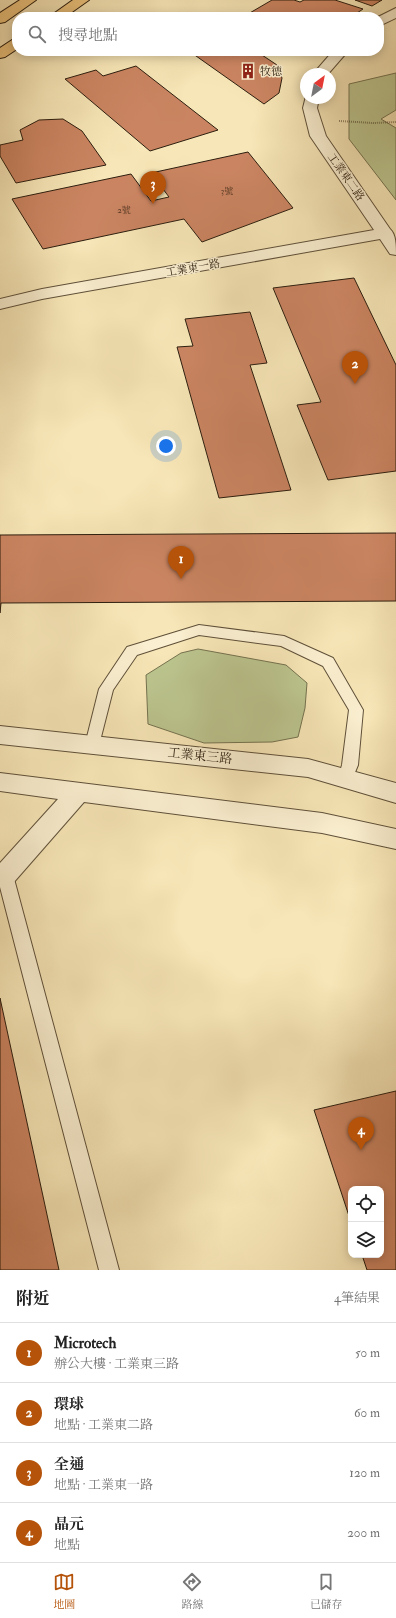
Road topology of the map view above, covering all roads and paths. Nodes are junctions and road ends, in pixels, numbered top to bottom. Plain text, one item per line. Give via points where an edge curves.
1 (29, 0) edge
2 (82, 0) edge
3 (64, 12) edge
4 (396, 12) edge
5 (0, 18) edge
6 (384, 19) edge
7 (12, 46) edge
8 (0, 54) edge
9 (336, 56) edge
10 (325, 68) edge
11 (311, 104) edge
12 (339, 121) dead end
13 (396, 122) edge
14 (386, 233) junction
15 (396, 250) edge
16 (0, 304) edge
17 (0, 735) edge
18 (92, 745) junction
19 (346, 778) junction
20 (0, 782) edge
21 (79, 792) junction
22 (396, 793) edge
23 (396, 839) edge
24 (5, 875) joint
25 (109, 1270) edge

1 - 5 highway
2 - 3 highway
4 - 6 street
7 - 8 highway
9 - 10 street
11 - 14 street, 工業東二路 via 318,136
12 - 13 path
14 - 15 street, 工業東二路
14 - 16 street, 工業東一路 via 42,294
17 - 18 street, 工業東三路
18 - 19 street, 工業東三路 via 308,768
18 - 19 lane via 106,689 132,651 199,630 284,641 328,662 356,710 350,765
19 - 22 street, 工業東三路
20 - 21 street
21 - 23 street via 322,823
21 - 24 street
24 - 25 lane

